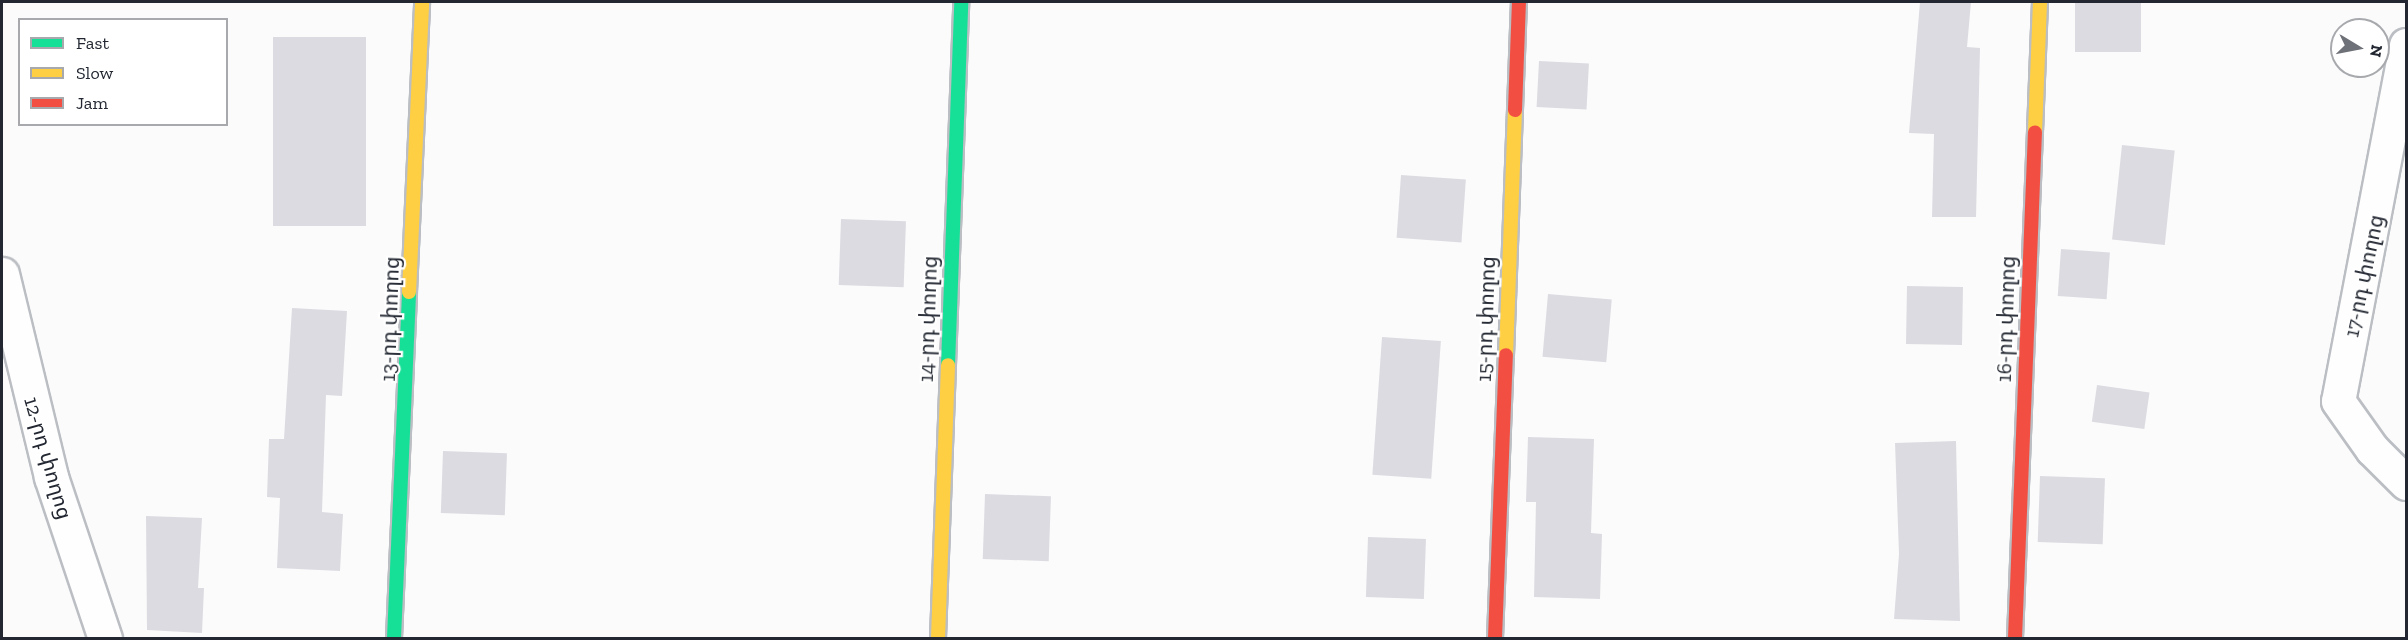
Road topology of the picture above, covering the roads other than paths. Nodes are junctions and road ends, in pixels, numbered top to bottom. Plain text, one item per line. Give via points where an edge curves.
1 (422, 2) edge
2 (961, 2) edge
3 (1519, 2) edge
4 (2040, 2) edge
5 (2406, 45) edge
6 (2, 274) edge
7 (2406, 483) edge
8 (105, 639) edge
9 (394, 639) edge
10 (938, 639) edge
11 (1495, 639) edge
12 (2015, 639) edge

1 - 9 street, 13-րդ փողոց
2 - 10 street, 14-րդ փողոց
3 - 11 street, 15-րդ փողոց
4 - 12 street, 16-րդ փողոց
5 - 7 street, 17-րդ փողոց via 2338,401 2372,449
6 - 8 street, 12-րդ փողոց via 51,477

